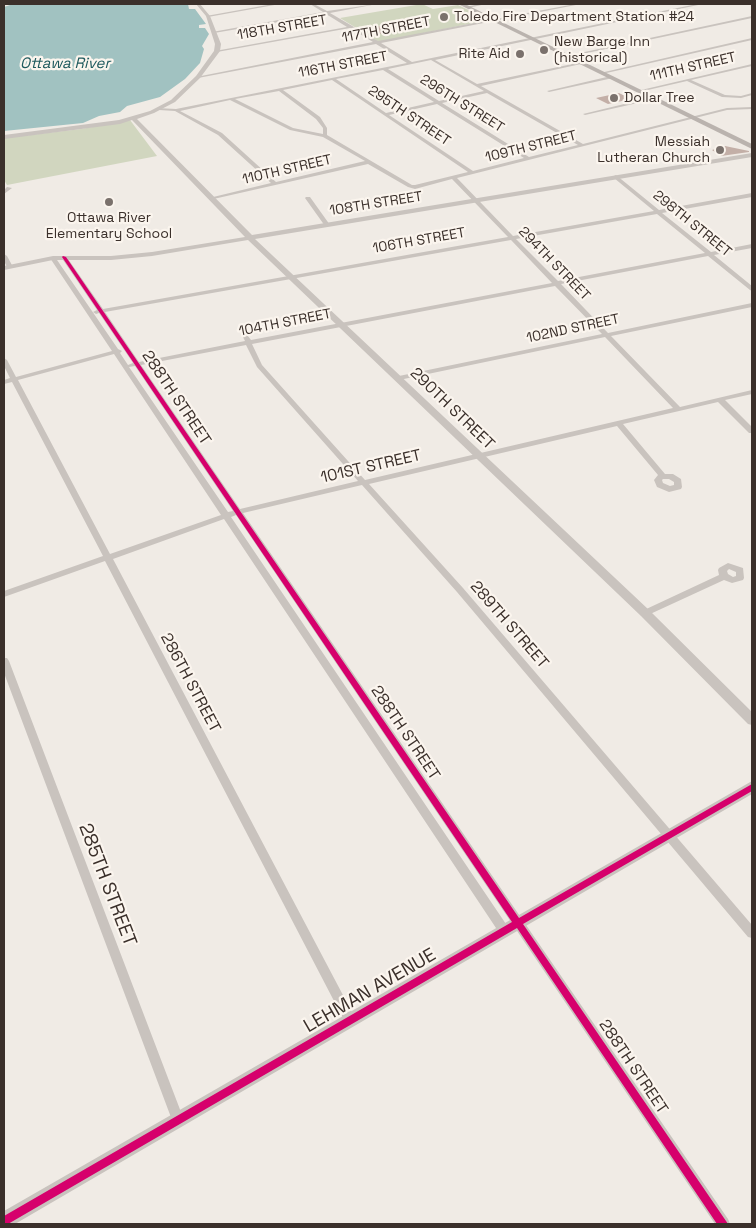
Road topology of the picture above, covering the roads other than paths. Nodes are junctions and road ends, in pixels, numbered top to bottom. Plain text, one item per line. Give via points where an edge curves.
1 (198, 4) edge
2 (278, 4) edge
3 (312, 4) edge
4 (375, 4) edge
5 (462, 4) edge
6 (484, 4) edge
7 (579, 4) edge
8 (694, 4) edge
9 (701, 4) edge
10 (468, 7) junction
11 (326, 12) junction
12 (208, 16) junction
13 (752, 17) edge
14 (494, 20) junction
15 (351, 27) junction
16 (214, 32) junction
17 (531, 38) junction
18 (752, 39) edge
19 (379, 43) junction
20 (217, 51) junction
21 (568, 56) junction
22 (431, 59) junction
23 (411, 63) junction
24 (581, 63) junction
25 (752, 65) edge
26 (383, 68) junction
27 (602, 73) junction
28 (198, 77) junction
29 (611, 77) junction
30 (333, 78) junction
31 (687, 80) junction
32 (477, 85) junction
33 (279, 89) junction
34 (549, 91) dead end
35 (639, 91) junction
36 (489, 92) junction
37 (752, 94) edge
38 (724, 96) junction
39 (743, 96) junction
40 (734, 97) joint
41 (653, 98) junction
42 (231, 99) junction
43 (438, 102) junction
44 (734, 108) junction
45 (752, 108) edge
46 (159, 109) junction
47 (176, 110) junction
48 (386, 114) junction
49 (585, 114) dead end
50 (133, 118) junction
51 (693, 118) junction
52 (325, 136) junction
53 (4, 137) edge
54 (582, 145) junction
55 (752, 147) edge
56 (752, 155) edge
57 (529, 159) junction
58 (369, 162) junction
59 (473, 173) junction
60 (454, 178) junction
61 (616, 178) junction
62 (275, 184) junction
63 (752, 195) edge
64 (308, 198) dead end
65 (211, 199) junction
66 (476, 200) junction
67 (658, 212) junction
68 (327, 225) junction
69 (250, 238) junction
70 (511, 238) junction
71 (752, 241) edge
72 (752, 246) edge
73 (707, 252) junction
74 (4, 256) edge
75 (64, 257) junction
76 (85, 257) junction
77 (53, 258) junction
78 (7, 267) edge
79 (70, 267) junction
80 (291, 277) junction
81 (554, 281) junction
82 (752, 290) edge
83 (752, 305) edge
84 (100, 311) junction
85 (91, 313) junction
86 (339, 322) junction
87 (604, 335) junction
88 (247, 340) junction
89 (126, 350) junction
90 (116, 351) junction
91 (4, 360) edge
92 (134, 361) junction
93 (126, 366) junction
94 (399, 378) junction
95 (14, 379) junction
96 (4, 382) edge
97 (752, 392) edge
98 (719, 399) junction
99 (166, 407) junction
100 (678, 409) junction
101 (155, 410) junction
102 (618, 423) junction
103 (752, 431) edge
104 (198, 455) junction
105 (480, 455) junction
106 (188, 459) junction
107 (663, 476) dead end
108 (363, 483) junction
109 (237, 512) junction
110 (226, 515) junction
111 (108, 557) junction
112 (724, 576) dead end
113 (4, 594) edge
114 (644, 613) junction
115 (310, 619) junction
116 (298, 623) junction
117 (4, 662) edge
118 (752, 720) edge
119 (752, 786) edge
120 (669, 835) junction
121 (511, 926) junction
122 (752, 933) edge
123 (350, 1020) junction
124 (178, 1120) junction
125 (4, 1221) edge
126 (723, 1224) edge

1 - 12 street
2 - 12 street
3 - 11 street
4 - 11 street
5 - 10 main road
6 - 10 street
7 - 14 street, 117TH STREET
8 - 9 street, 116TH STREET
8 - 17 street, 116TH STREET
10 - 14 main road
11 - 15 street
11 - 16 street
12 - 16 street
13 - 21 street
14 - 17 main road
14 - 19 street, 117TH STREET
15 - 19 street
15 - 20 street, 118TH STREET
16 - 20 street
17 - 21 main road
17 - 22 street, 116TH STREET
18 - 27 street
19 - 23 street
19 - 28 street, 117TH STREET
20 - 28 street
21 - 24 main road
22 - 23 street, 116TH STREET
22 - 32 street
23 - 26 street, 116TH STREET
24 - 27 main road
24 - 32 street
25 - 31 street, 111TH STREET
26 - 30 street, 116TH STREET
26 - 43 street, 296TH STREET
27 - 29 main road
28 - 46 street via 178,97
29 - 34 street
29 - 35 main road
30 - 33 street, 116TH STREET
30 - 48 street, 295TH STREET
31 - 35 street, 111TH STREET
31 - 38 street
32 - 36 street
33 - 42 street, 116TH STREET
33 - 52 street via 318,118 325,128
35 - 41 main road
36 - 43 street
36 - 54 street
37 - 39 street
38 - 40 street
38 - 44 street
39 - 40 street
39 - 45 street via 745,103
41 - 49 street
41 - 51 main road
42 - 47 street, 116TH STREET
42 - 52 street via 292,128
43 - 48 street
43 - 57 street, 296TH STREET
44 - 45 street, 109TH STREET
44 - 51 street, 109TH STREET
46 - 47 street, 116TH STREET
46 - 50 street
47 - 62 street via 220,134
48 - 59 street, 295TH STREET
50 - 53 street
50 - 65 street, 290TH STREET
51 - 54 street, 109TH STREET
51 - 55 main road
52 - 58 street
54 - 57 street, 109TH STREET
56 - 61 street, 108TH STREET
57 - 59 street, 109TH STREET
58 - 60 street, 109TH STREET via 410,186
58 - 62 street, 110TH STREET
59 - 60 street, 109TH STREET
60 - 66 street, 294TH STREET
61 - 66 street, 108TH STREET
61 - 67 street, 298TH STREET
62 - 65 street, 110TH STREET
63 - 67 street, 106TH STREET
64 - 68 street
65 - 69 street, 290TH STREET
66 - 68 street, 108TH STREET
66 - 70 street, 294TH STREET
67 - 70 street, 106TH STREET
67 - 73 street, 298TH STREET
68 - 69 street, 108TH STREET
69 - 76 street, 108TH STREET via 132,256
69 - 80 street, 290TH STREET
70 - 80 street, 106TH STREET
70 - 81 street, 294TH STREET
71 - 73 street, 104TH STREET
72 - 73 street, 104TH STREET
73 - 81 street, 104TH STREET
73 - 82 street, 298TH STREET
74 - 78 street
75 - 76 street, 108TH STREET
75 - 77 street, 108TH STREET
75 - 79 street, 288TH STREET
76 - 79 street
77 - 78 street, 108TH STREET
77 - 85 street, 288TH STREET
79 - 84 street, 288TH STREET
80 - 84 street, 106TH STREET
80 - 86 street, 290TH STREET
81 - 86 street, 104TH STREET
81 - 87 street, 294TH STREET
83 - 87 street, 102ND STREET
84 - 85 street, 106TH STREET
84 - 89 street, 288TH STREET
85 - 90 street, 288TH STREET
86 - 88 street, 104TH STREET
86 - 94 street, 290TH STREET
87 - 94 street, 102ND STREET
87 - 100 street, 294TH STREET
88 - 92 street, 104TH STREET
88 - 108 street, 289TH STREET via 266,375
89 - 90 street
89 - 92 street, 288TH STREET
90 - 93 street, 288TH STREET
90 - 95 street
91 - 95 street, 286TH STREET
92 - 93 street, 104TH STREET
92 - 99 street, 288TH STREET
93 - 101 street, 288TH STREET
94 - 105 street, 290TH STREET
95 - 96 street
95 - 111 street, 286TH STREET
97 - 98 street, 101ST STREET
98 - 100 street, 101ST STREET
98 - 103 street
99 - 101 street, 288TH STREET
99 - 104 street, 288TH STREET
100 - 102 street, 101ST STREET
101 - 106 street, 288TH STREET
102 - 105 street, 101ST STREET
102 - 107 street
104 - 106 street
104 - 109 street, 288TH STREET
105 - 108 street, 101ST STREET
105 - 114 street, 290TH STREET
106 - 110 street, 288TH STREET
108 - 109 street, 101ST STREET
108 - 120 street, 289TH STREET via 460,590
109 - 110 street, 101ST STREET
109 - 115 street, 288TH STREET
110 - 111 street, 101ST STREET
110 - 116 street, 288TH STREET
111 - 113 street, 101ST STREET
111 - 123 street, 286TH STREET
112 - 114 street
114 - 118 street, 290TH STREET
115 - 116 street
115 - 121 street, 288TH STREET
116 - 121 street, 288TH STREET
117 - 124 street, 285TH STREET
119 - 120 street, LEHMAN AVENUE
120 - 121 street, LEHMAN AVENUE
120 - 122 street, 289TH STREET
121 - 123 street, LEHMAN AVENUE
121 - 126 street, 288TH STREET
123 - 124 street, LEHMAN AVENUE
124 - 125 street, LEHMAN AVENUE

